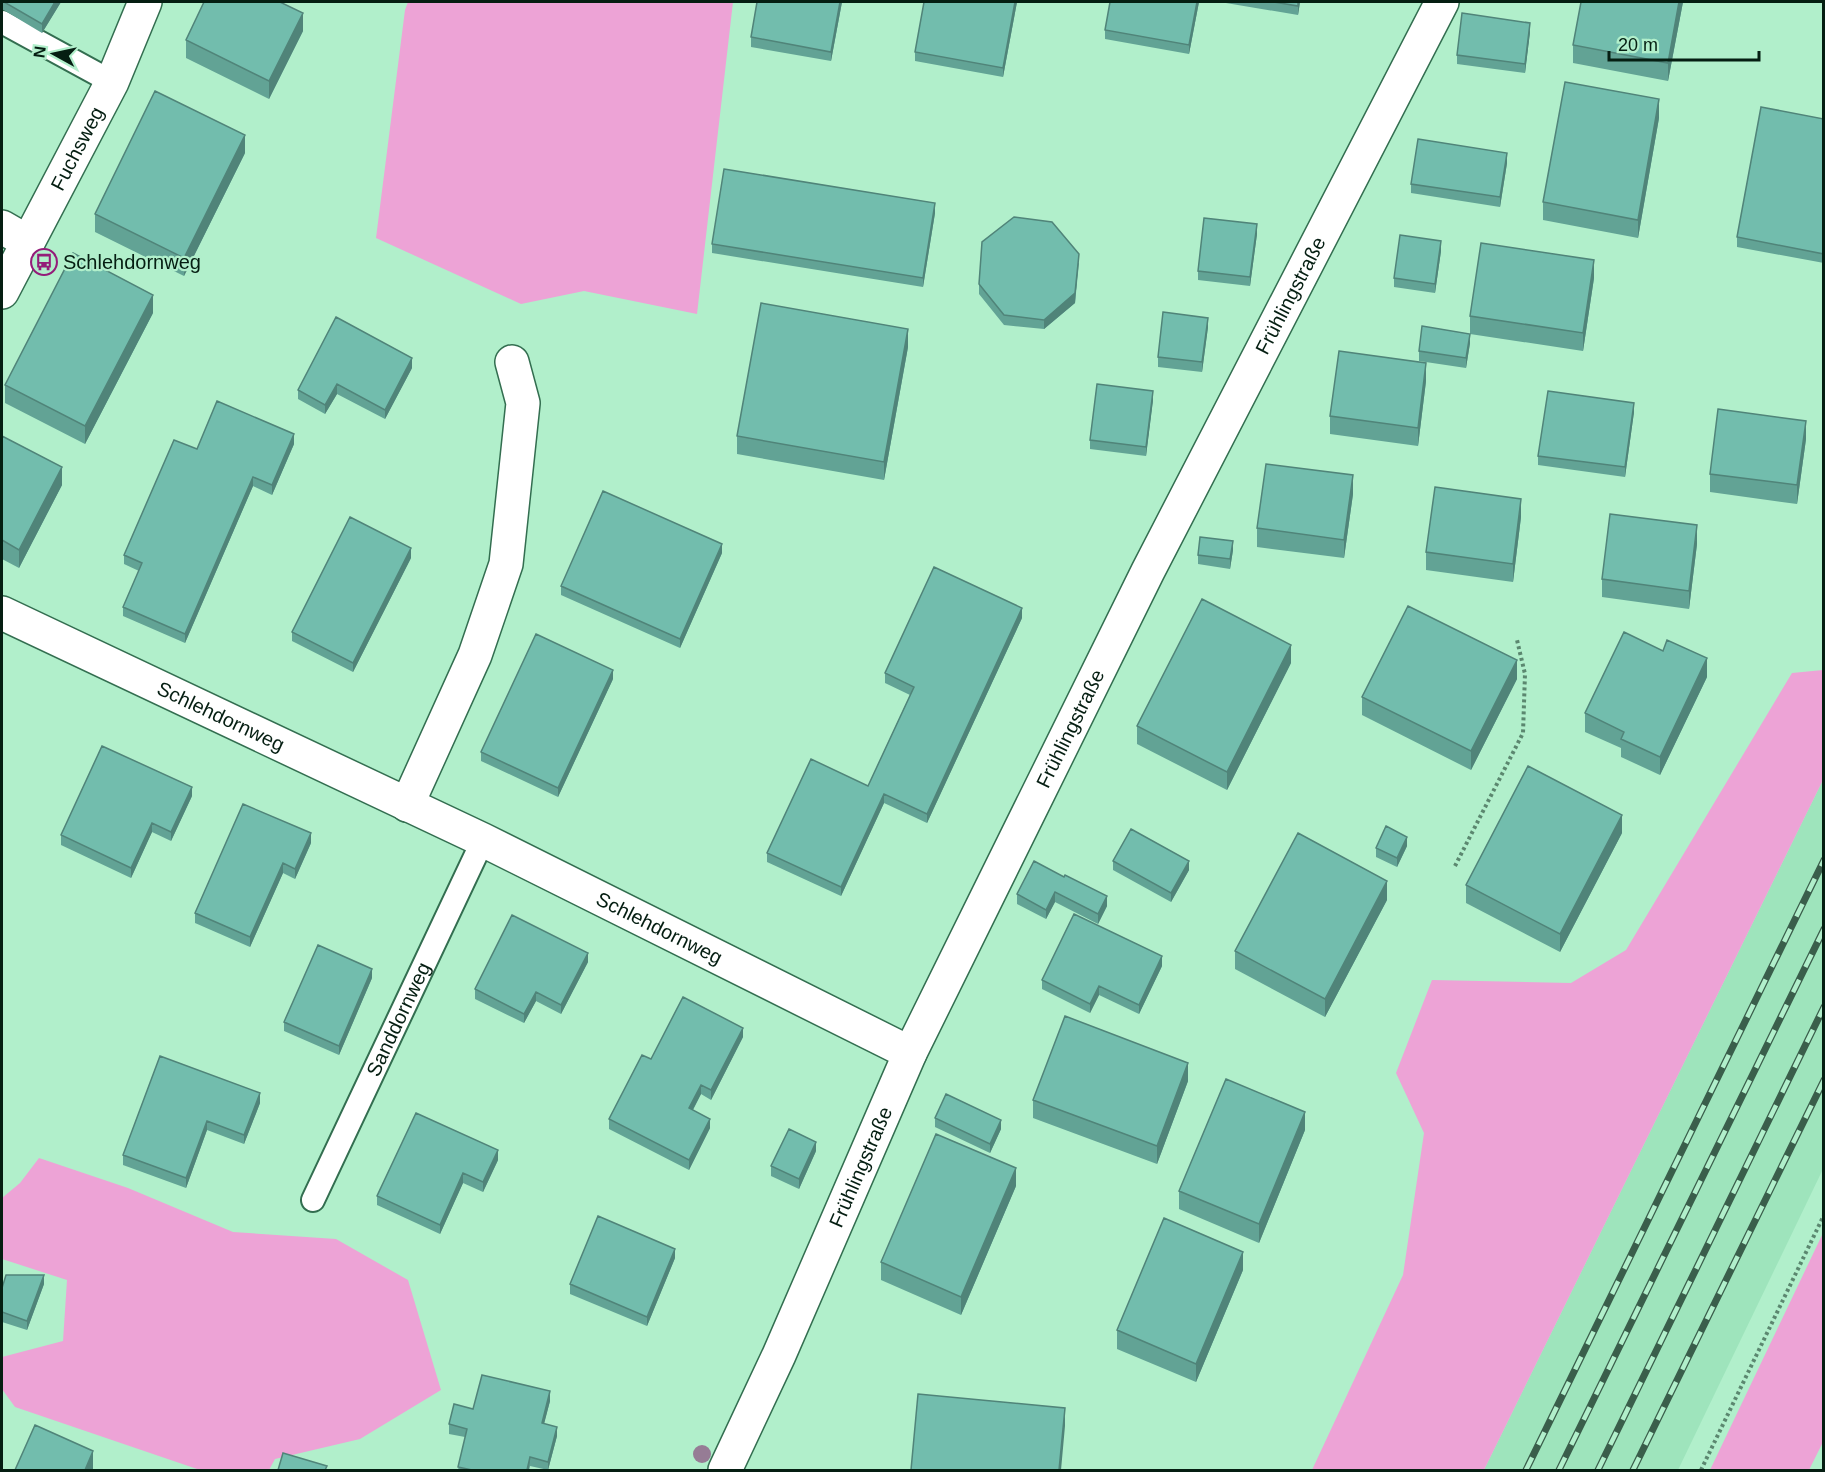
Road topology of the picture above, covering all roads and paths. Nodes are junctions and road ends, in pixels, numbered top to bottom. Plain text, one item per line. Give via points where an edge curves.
1 (145, 2) edge
2 (1442, 2) edge
3 (2, 22) edge
4 (112, 82) junction
5 (15, 234) edge
6 (2, 292) edge
7 (512, 362) dead end
8 (2, 613) edge
9 (1517, 640) dead end
10 (406, 805) junction
11 (483, 840) junction
12 (1455, 866) dead end
13 (910, 1053) junction
14 (313, 1200) dead end
15 (1824, 1215) edge
16 (725, 1470) edge
17 (1701, 1470) edge

1 - 4 street, Fuchsweg
2 - 13 street, Frühlingstraße via 1148,571
3 - 4 lane
4 - 5 street, Fuchsweg
5 - 6 street, Fuchsweg
7 - 10 street via 523,403 506,564 475,655
8 - 10 street, Schlehdornweg
9 - 12 path via 1525,674 1523,733
10 - 11 street, Schlehdornweg
11 - 13 street, Schlehdornweg
11 - 14 lane, Sanddornweg
13 - 16 street, Frühlingstraße
15 - 17 path

